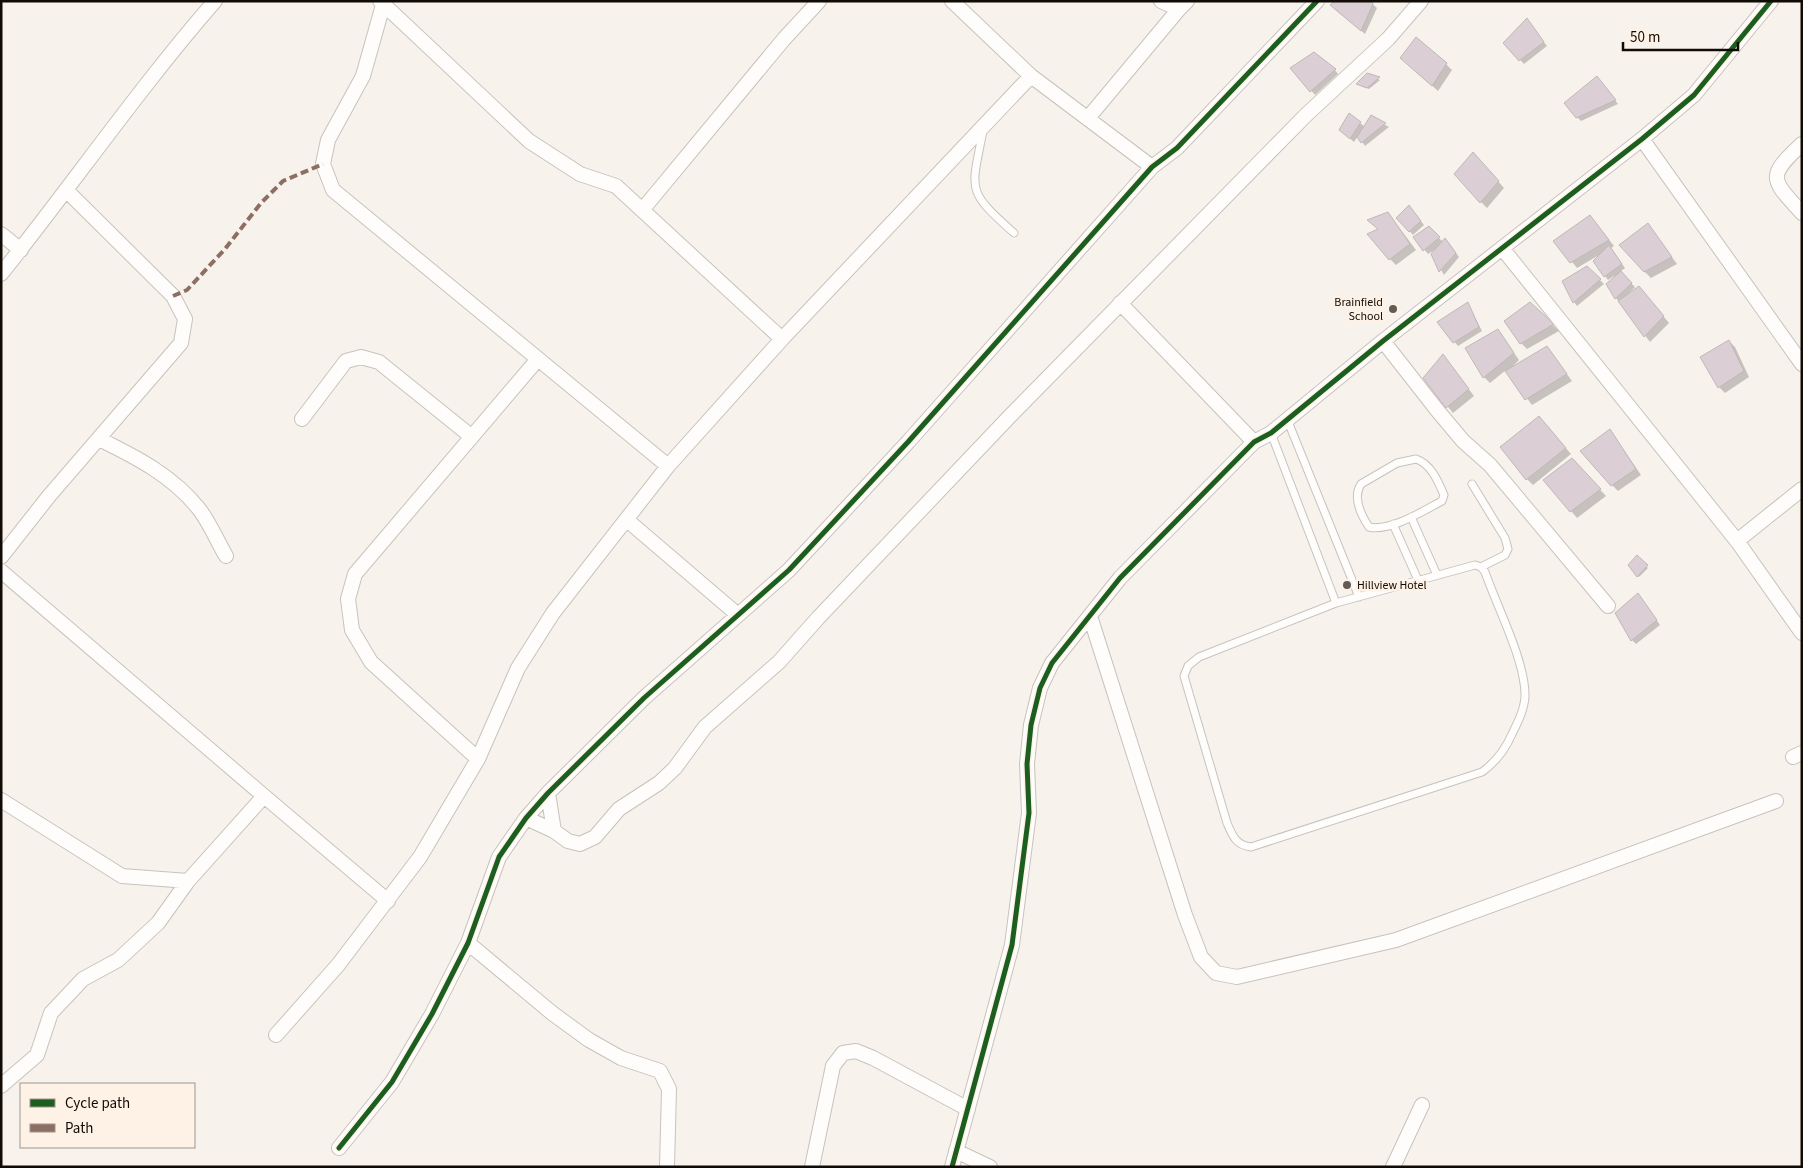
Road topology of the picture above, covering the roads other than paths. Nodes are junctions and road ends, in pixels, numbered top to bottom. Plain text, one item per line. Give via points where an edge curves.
1 (215, 1) edge
2 (819, 1) edge
3 (952, 1) edge
4 (1161, 1) edge
5 (1317, 1) edge
6 (1421, 1) edge
7 (1771, 1) edge
8 (381, 3) edge
9 (1183, 5) edge
10 (1031, 76) junction
11 (1088, 118) junction
12 (984, 126) junction
13 (1642, 139) junction
14 (1802, 144) edge
15 (1152, 168) junction
16 (68, 191) junction
17 (643, 209) junction
18 (1802, 213) edge
19 (1014, 233) dead end
20 (1, 234) edge
21 (1502, 248) junction
22 (21, 250) junction
23 (1, 274) edge
24 (1120, 303) junction
25 (782, 339) junction
26 (1383, 341) junction
27 (538, 360) junction
28 (1802, 364) edge
29 (1286, 418) junction
30 (302, 419) dead end
31 (1270, 433) junction
32 (472, 437) junction
33 (99, 439) junction
34 (1254, 442) junction
35 (668, 466) junction
36 (1472, 484) dead end
37 (1802, 489) edge
38 (1411, 517) junction
39 (627, 520) junction
40 (1393, 524) junction
41 (1737, 541) junction
42 (226, 556) dead end
43 (1, 557) edge
44 (1482, 567) junction
45 (1, 571) edge
46 (1437, 575) junction
47 (1418, 580) junction
48 (1359, 597) junction
49 (1336, 603) junction
50 (1608, 606) dead end
51 (738, 615) junction
52 (1090, 616) junction
53 (1802, 633) edge
54 (478, 759) junction
55 (548, 793) junction
56 (264, 796) junction
57 (1, 800) edge
58 (1776, 801) dead end
59 (526, 818) junction
60 (554, 831) junction
61 (188, 881) junction
62 (388, 901) junction
63 (468, 943) junction
64 (276, 1035) dead end
65 (1, 1086) edge
66 (1422, 1105) dead end
67 (968, 1108) junction
68 (339, 1148) dead end
69 (956, 1151) junction
70 (668, 1167) edge
71 (812, 1167) edge
72 (952, 1167) edge
73 (990, 1167) edge
74 (1393, 1167) edge

1 - 16 street via 183,38
2 - 17 street
3 - 10 street
4 - 9 street
5 - 15 street via 1177,148
6 - 24 street via 1388,39 1306,115
7 - 13 street via 1694,95
8 - 17 street via 529,141 580,174 616,186
8 - 27 street via 363,76 328,140 323,164 333,190
9 - 11 street
10 - 11 street
10 - 12 street
11 - 15 street
12 - 19 lane via 974,181 977,196
12 - 25 street
13 - 21 street
13 - 28 street
14 - 18 street via 1779,165 1776,175 1778,186
15 - 51 street via 908,442 789,570
16 - 22 street
16 - 33 street via 173,296 185,319 181,343
17 - 25 street
20 - 22 street
21 - 26 street
21 - 41 street
22 - 23 street
24 - 34 street
24 - 60 street via 779,662 705,727 675,768 659,783 619,809 594,837 580,844 568,841
25 - 35 street
26 - 29 street
26 - 50 street via 1463,441 1490,465
27 - 32 street
27 - 35 street
29 - 31 street
29 - 48 lane
30 - 32 street via 346,361 361,358 379,362
31 - 34 street
31 - 49 lane
32 - 54 street via 355,574 348,599 352,630 371,662
33 - 42 street via 139,459 179,487 200,510
33 - 43 street via 48,496
34 - 52 street via 1120,578
35 - 39 street
36 - 44 lane via 1505,538 1508,549 1505,555
37 - 41 street
38 - 40 lane
38 - 40 lane via 1442,501 1444,495 1424,462 1416,459 1397,464 1361,484 1358,489 1357,499 1369,527 1377,529
38 - 46 lane
39 - 51 street
39 - 54 street via 553,613 518,668
40 - 47 lane
41 - 53 street
44 - 46 lane via 1469,566
44 - 49 lane via 1520,667 1525,697 1522,713 1495,763 1482,772 1251,847 1241,846 1233,838 1227,823 1190,702 1185,669 1200,656
45 - 56 street
46 - 47 lane
47 - 48 lane
48 - 49 lane
51 - 55 street via 644,698
52 - 58 street via 1185,915 1201,957 1216,973 1237,977 1396,940
52 - 67 street via 1052,663 1040,688 1030,725 1027,764 1029,813 1012,945
54 - 62 street via 420,857
55 - 59 street
55 - 60 street
56 - 61 street
56 - 62 street
57 - 61 street via 122,876
59 - 60 street
59 - 63 street via 499,857
61 - 65 street via 158,923 118,960 83,979 51,1013 37,1055
62 - 64 street
63 - 68 street via 392,1082
63 - 70 street via 589,1040 621,1058 660,1071 670,1089
66 - 74 street
67 - 69 street
67 - 71 street via 873,1058 856,1051 843,1053 833,1066
69 - 72 street
69 - 73 street

